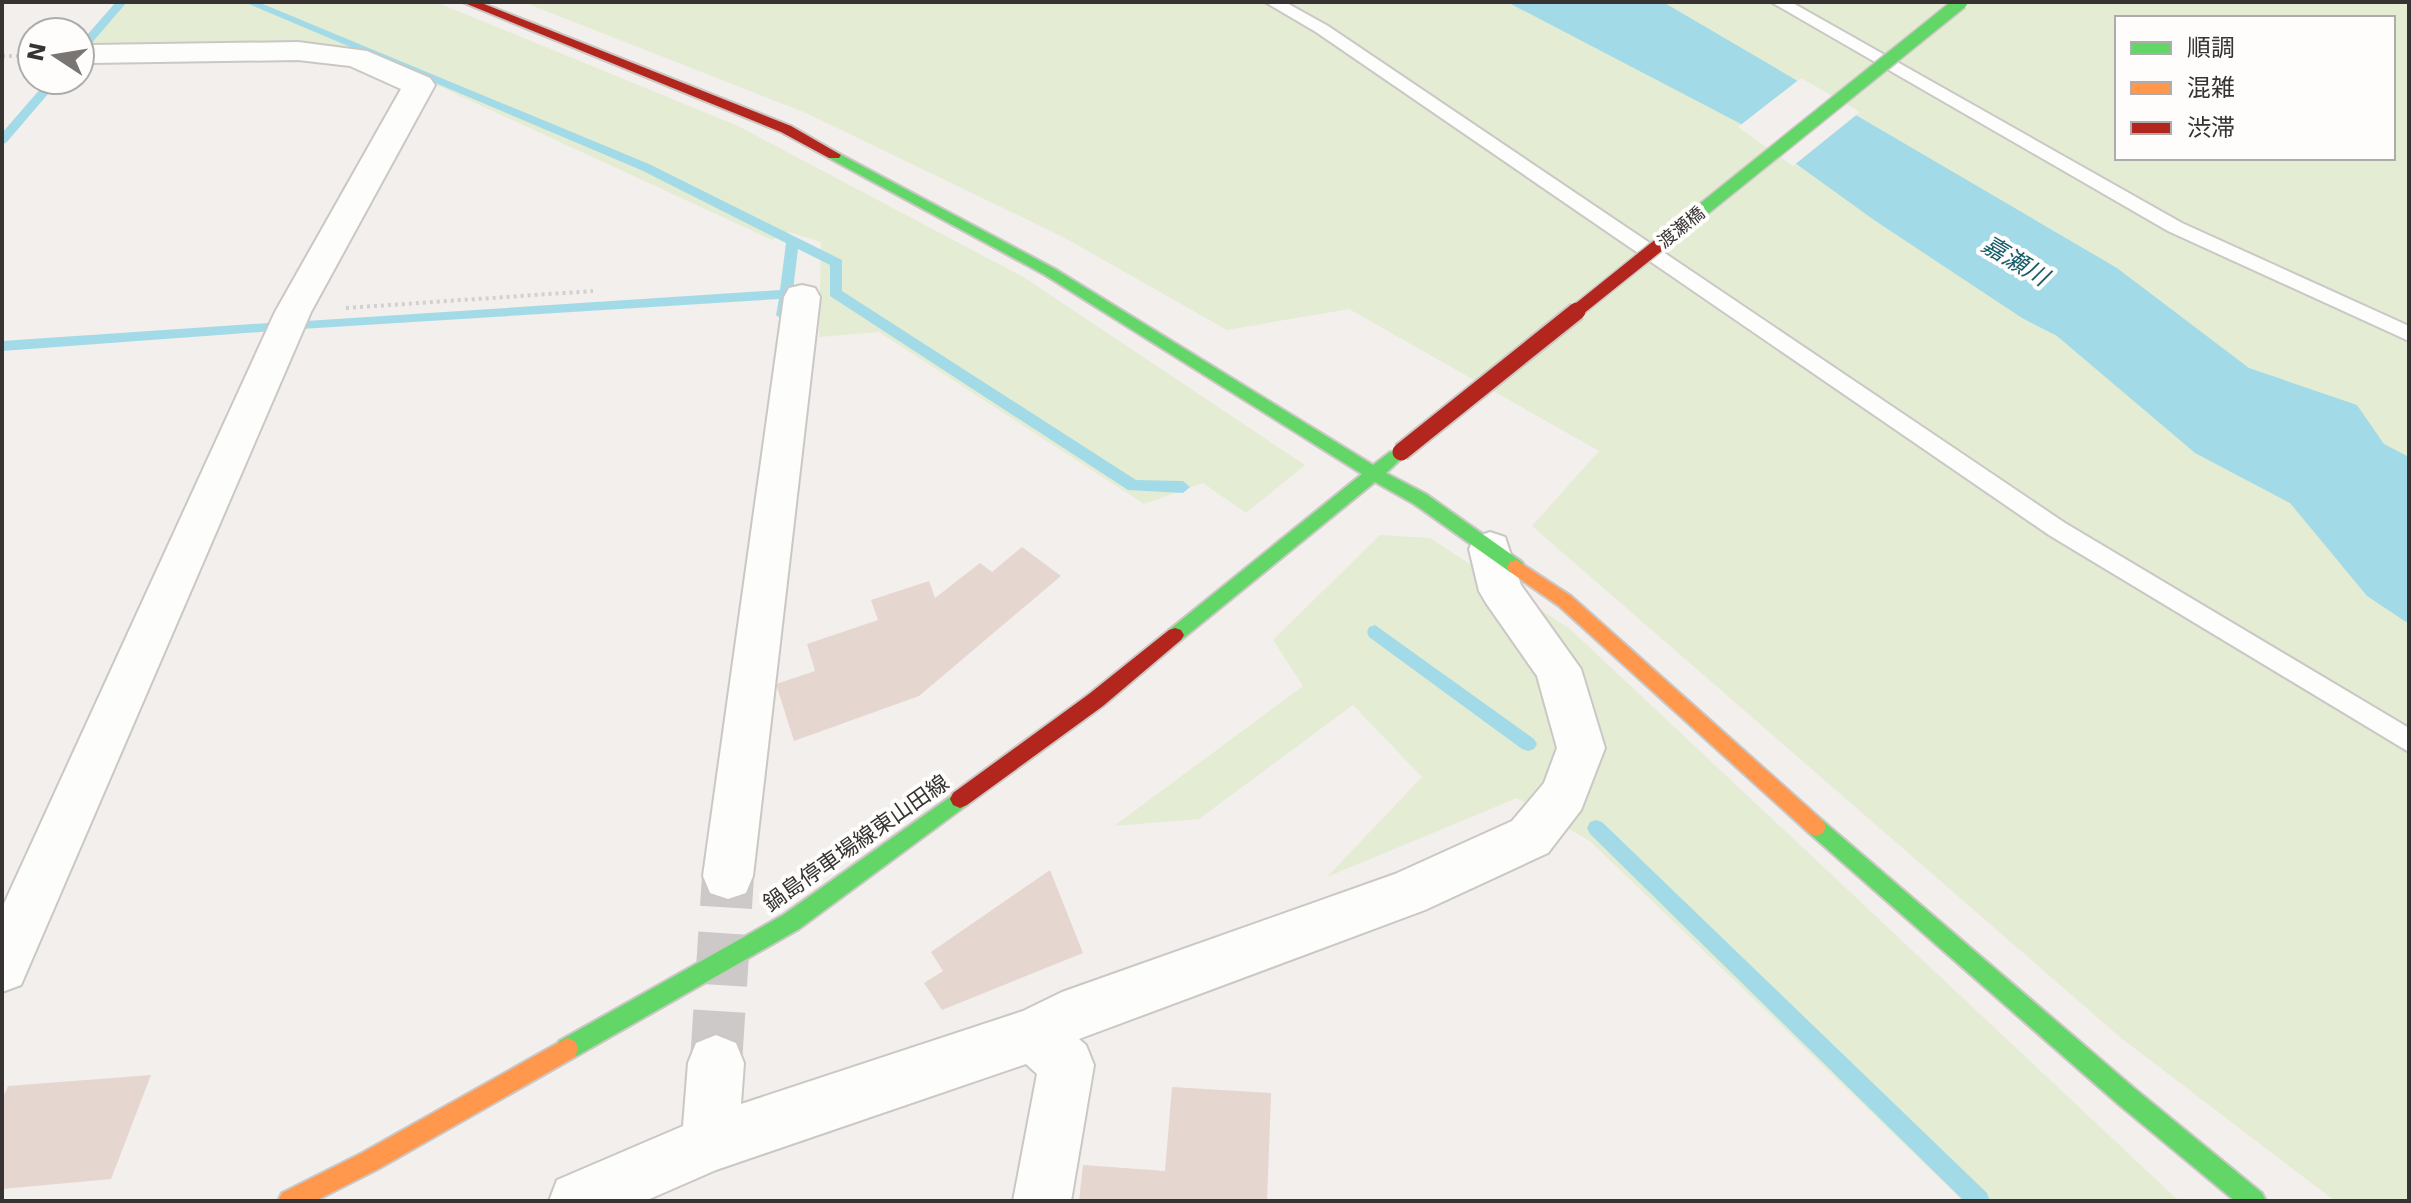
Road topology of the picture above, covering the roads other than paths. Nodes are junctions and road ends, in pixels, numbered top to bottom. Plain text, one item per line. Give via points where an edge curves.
1 (468, 2) edge
2 (1273, 2) edge
3 (1779, 2) edge
4 (1961, 2) edge
5 (96, 54) edge
6 (802, 297) dead end
7 (2409, 334) edge
8 (1401, 452) joint
9 (1376, 475) junction
10 (1490, 549) junction
11 (2409, 741) edge
12 (728, 876) tunnel mouth
13 (2, 967) edge
14 (1035, 1034) junction
15 (716, 1063) tunnel mouth
16 (710, 1143) junction
17 (290, 1201) edge
18 (578, 1201) edge
19 (1042, 1201) edge
20 (2254, 1201) edge

1 - 9 street via 786,129 1050,272
2 - 11 lane via 1322,29 2057,529
3 - 7 lane via 2175,227
4 - 8 street, 渡瀬橋, bridge
5 - 13 street via 298,51 356,57 419,85 293,312
6 - 12 street
8 - 9 street, 鍋島停車場線東山田線
9 - 10 street
9 - 17 street, 鍋島停車場線東山田線 via 1096,700 791,922
10 - 14 street via 1501,591 1558,669 1581,748 1564,795 1530,837 1407,893 1062,1019
10 - 20 street via 1565,601 1739,760
14 - 16 street
14 - 19 street via 1066,1065
15 - 16 street
16 - 18 street

